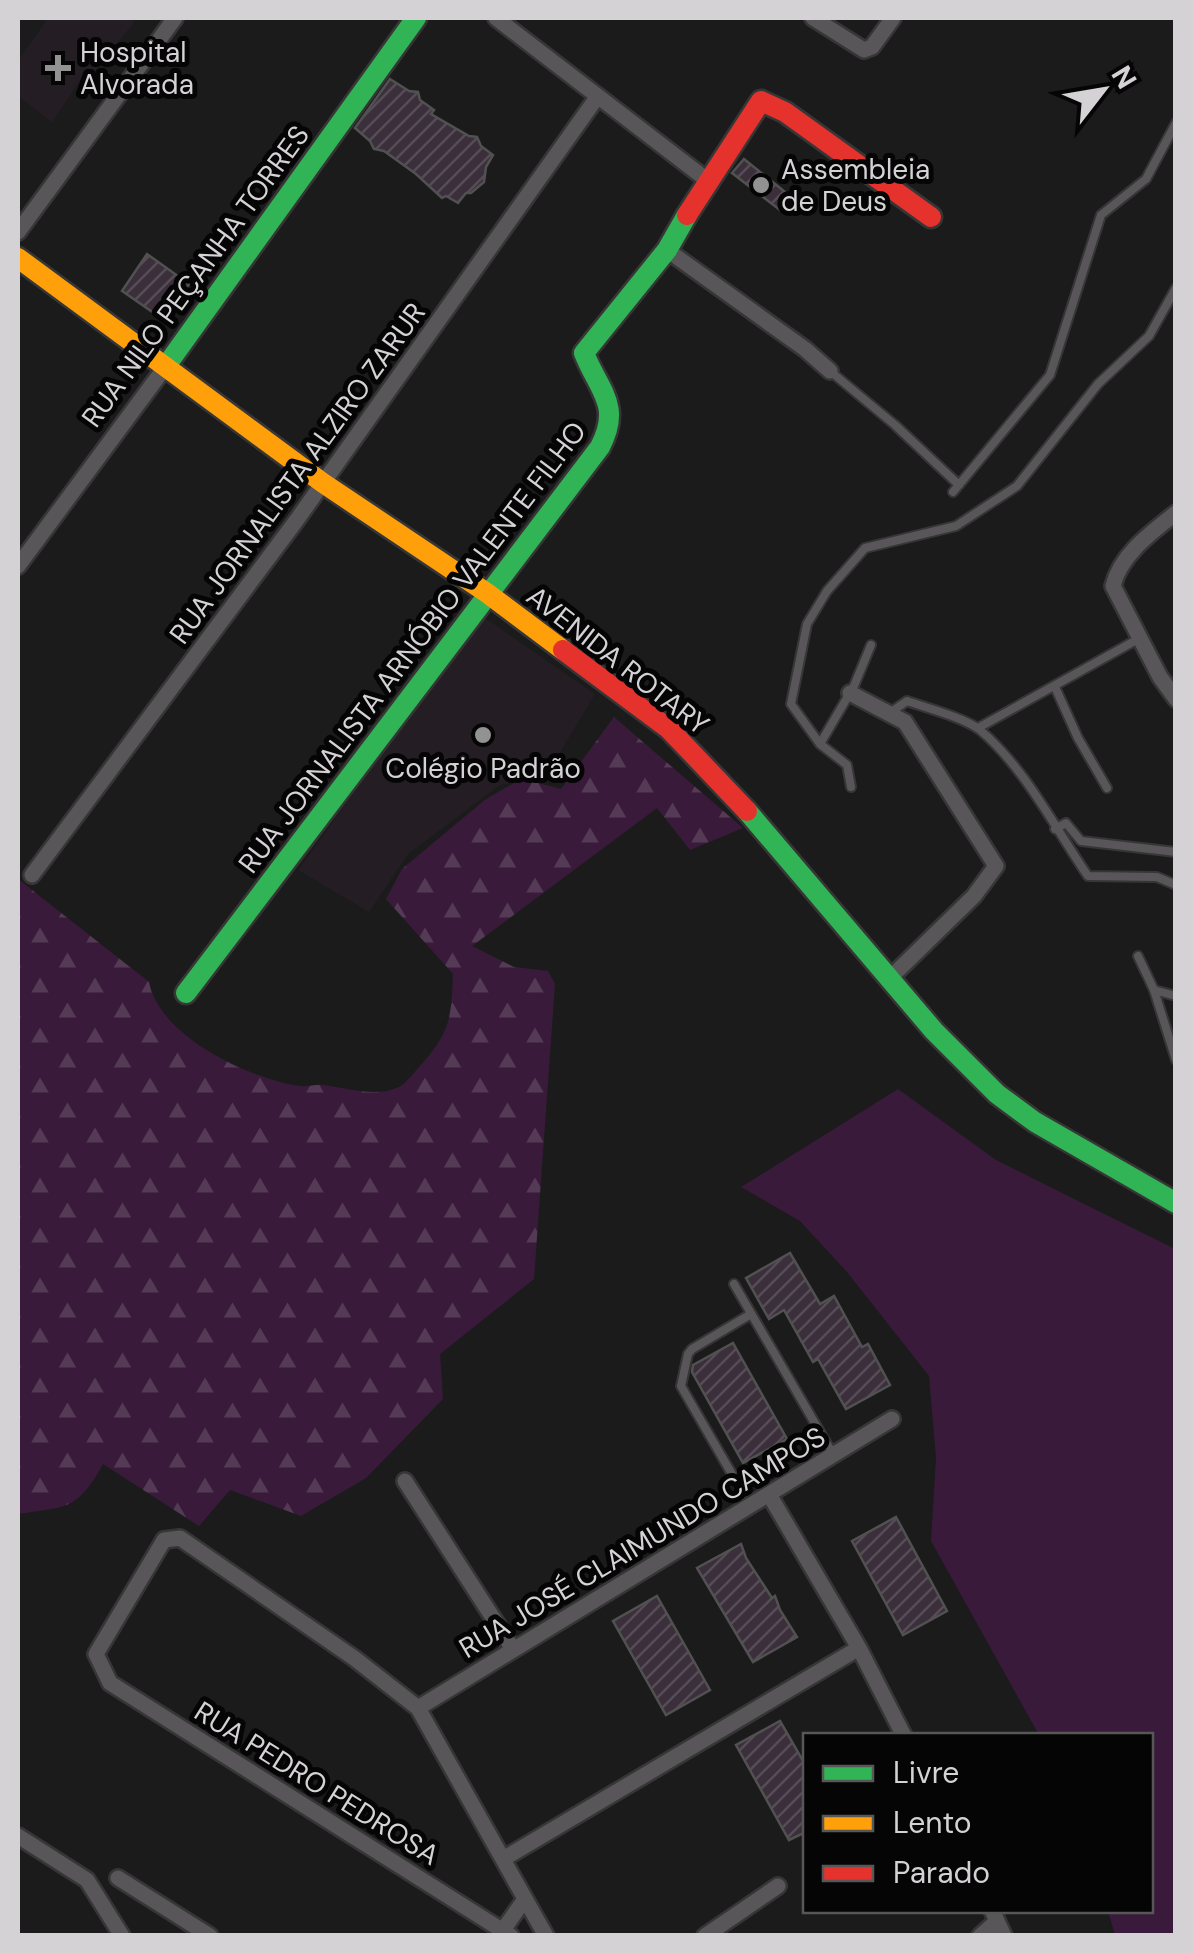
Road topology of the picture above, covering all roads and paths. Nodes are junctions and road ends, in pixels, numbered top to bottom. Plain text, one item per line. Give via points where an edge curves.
1 (175, 18) edge
2 (416, 18) edge
3 (496, 18) edge
4 (814, 18) edge
5 (893, 18) edge
6 (598, 96) junction
7 (1176, 123) edge
8 (707, 180) junction
9 (931, 217) dead end
10 (18, 232) edge
11 (667, 250) junction
12 (18, 258) edge
13 (1176, 288) edge
14 (166, 366) junction
15 (830, 371) joint
16 (324, 483) junction
17 (1176, 513) edge
18 (18, 566) edge
19 (487, 593) junction
20 (1140, 638) junction
21 (872, 645) dead end
22 (1055, 687) junction
23 (850, 692) junction
24 (1176, 699) edge
25 (891, 712) junction
26 (978, 728) junction
27 (820, 744) junction
28 (851, 788) dead end
29 (1106, 788) dead end
30 (1055, 829) junction
31 (1176, 852) edge
32 (32, 875) dead end
33 (1176, 884) edge
34 (1138, 956) dead end
35 (888, 980) junction
36 (1154, 990) junction
37 (186, 993) dead end
38 (1176, 996) edge
39 (1176, 1060) edge
40 (1176, 1203) edge
41 (734, 1284) dead end
42 (752, 1314) junction
43 (892, 1420) dead end
44 (834, 1456) junction
45 (733, 1476) dead end
46 (405, 1481) dead end
47 (770, 1496) junction
48 (859, 1648) junction
49 (512, 1649) junction
50 (418, 1708) junction
51 (902, 1733) edge
52 (18, 1836) edge
53 (503, 1860) junction
54 (118, 1878) dead end
55 (778, 1886) dead end
56 (526, 1899) junction
57 (998, 1922) edge
58 (507, 1933) edge
59 (122, 1936) edge
60 (210, 1936) edge
61 (546, 1936) edge
62 (705, 1936) edge
63 (980, 1936) edge

1 - 10 street
2 - 14 street, RUA NILO PEÇANHA TORRES
3 - 6 street
4 - 5 street via 864,50
6 - 8 street
6 - 16 street, RUA JORNALISTA ALZIRO ZARUR
7 - 15 lane via 1146,178 1102,216 1050,375 956,489 896,425
8 - 9 street, RUA JORNALISTA ARNÓBIO VALENTE FILHO via 761,101
8 - 11 street, RUA JORNALISTA ARNÓBIO VALENTE FILHO
11 - 15 street
11 - 19 street, RUA JORNALISTA ARNÓBIO VALENTE FILHO via 584,353 614,410 608,434
12 - 14 street, AVENIDA ROTARY
13 - 27 lane via 1149,336 1098,384 1017,486 956,526 866,548 827,591 807,624 792,704
14 - 16 street, AVENIDA ROTARY
14 - 18 street, RUA NILO PEÇANHA TORRES
16 - 19 street, AVENIDA ROTARY
16 - 32 street, RUA JORNALISTA ALZIRO ZARUR
17 - 20 street via 1116,573 1113,586
19 - 35 street, AVENIDA ROTARY via 702,760
19 - 37 street, RUA JORNALISTA ARNÓBIO VALENTE FILHO
20 - 22 lane
20 - 24 street
21 - 23 lane
22 - 26 lane
22 - 29 lane
23 - 25 street
23 - 27 lane
25 - 26 lane via 907,701
25 - 35 street via 914,733 996,866
26 - 30 lane via 1036,794
27 - 28 lane via 847,765
30 - 31 lane via 1066,824 1081,841
30 - 33 lane via 1088,876 1157,877
34 - 36 lane
35 - 40 street, AVENIDA ROTARY via 1010,1103
36 - 38 lane
36 - 39 lane
41 - 42 lane
42 - 44 lane
42 - 45 lane via 692,1349 681,1386
43 - 44 street, RUA JOSÉ CLAIMUNDO CAMPOS
44 - 47 street, RUA JOSÉ CLAIMUNDO CAMPOS
46 - 49 street
47 - 48 street
47 - 49 street, RUA JOSÉ CLAIMUNDO CAMPOS
48 - 51 street
48 - 53 street
49 - 50 street, RUA JOSÉ CLAIMUNDO CAMPOS
50 - 53 street
50 - 58 street, RUA PEDRO PEDROSA via 174,1536 164,1540 96,1654 110,1683
52 - 59 street via 87,1880
53 - 56 street
54 - 60 street
55 - 62 street
56 - 58 street
56 - 61 street
57 - 63 street

